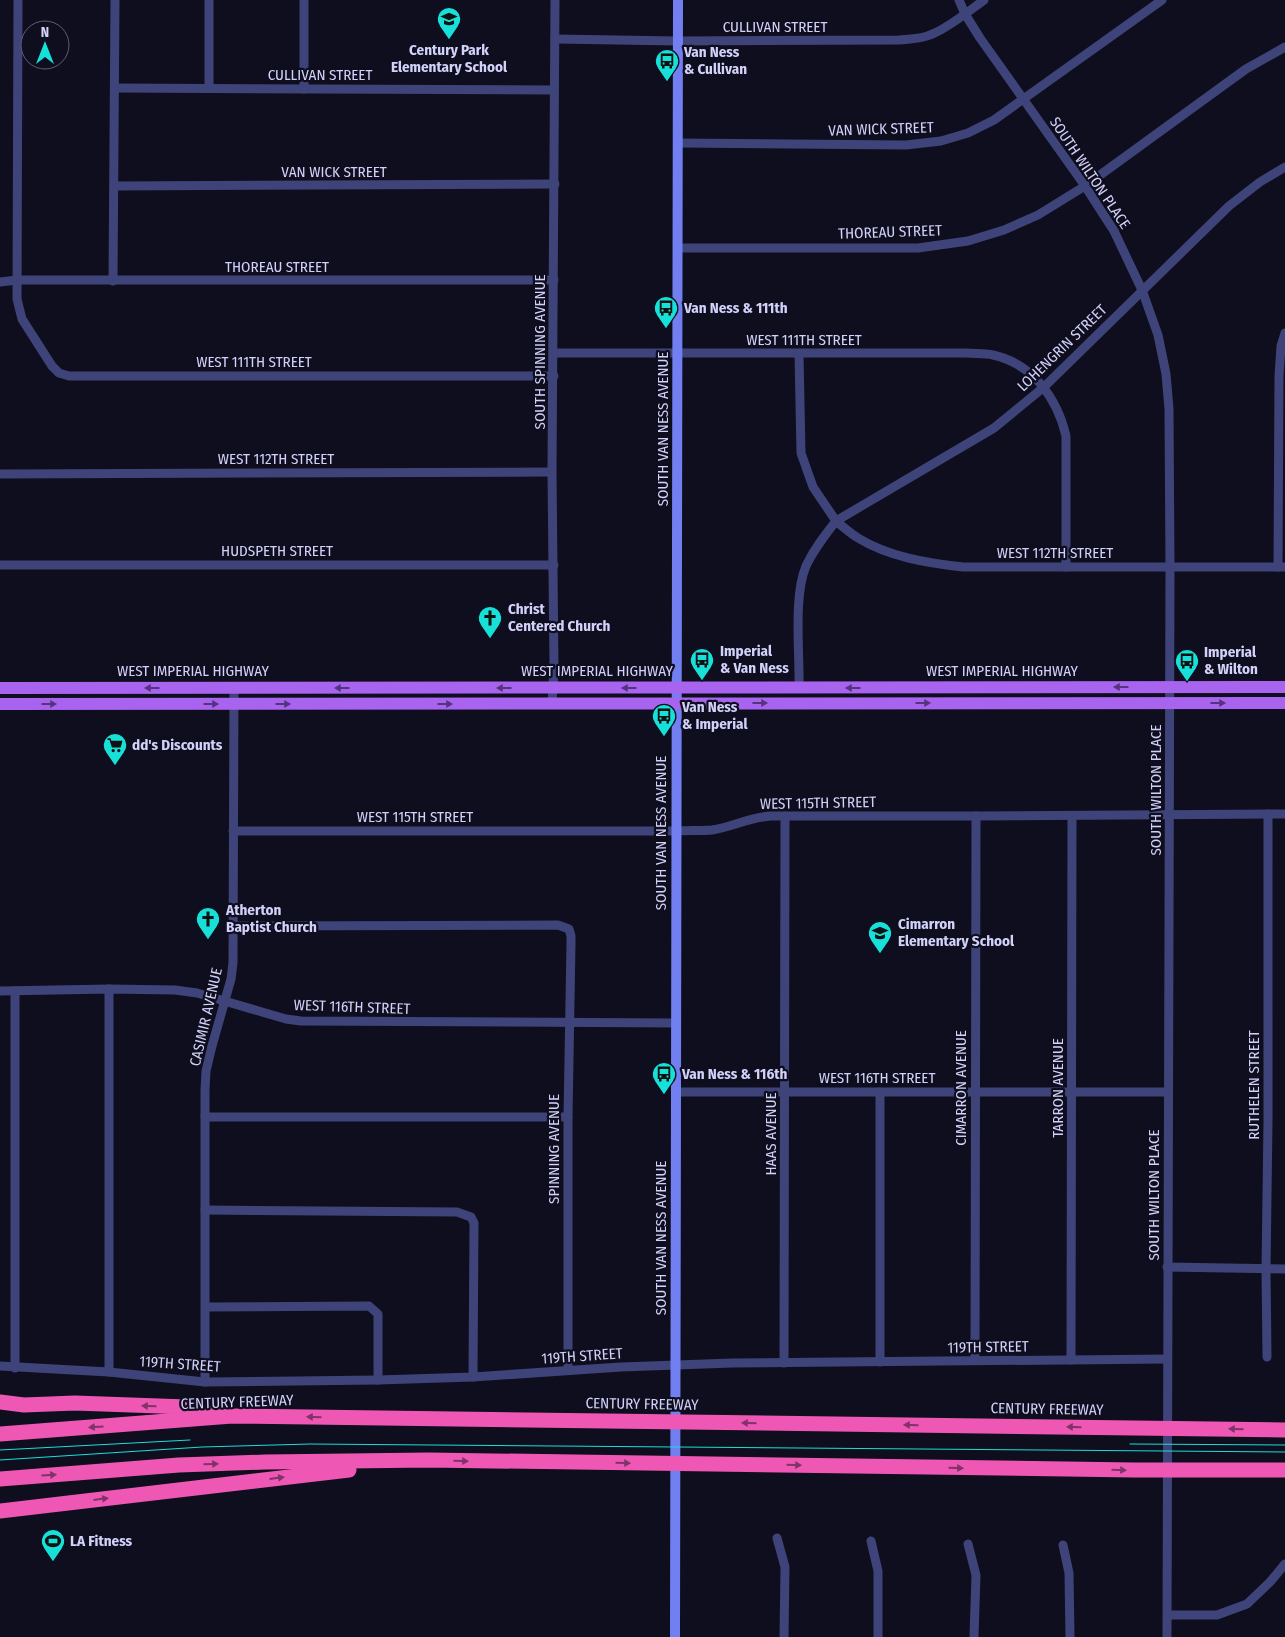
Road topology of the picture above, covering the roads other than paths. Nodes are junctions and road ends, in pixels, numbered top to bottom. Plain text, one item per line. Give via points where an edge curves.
1 (18, 0) edge
2 (115, 0) edge
3 (209, 0) edge
4 (304, 0) edge
5 (555, 0) edge
6 (678, 0) edge
7 (959, 0) edge
8 (984, 0) edge
9 (1162, 0) edge
10 (965, 14) junction
11 (555, 39) junction
12 (678, 41) junction
13 (1285, 46) edge
14 (115, 88) junction
15 (209, 88) junction
16 (304, 89) junction
17 (554, 90) junction
18 (1023, 100) junction
19 (678, 143) junction
20 (1285, 167) edge
21 (554, 184) junction
22 (114, 186) junction
23 (1085, 186) junction
24 (678, 248) junction
25 (17, 280) junction
26 (554, 280) junction
27 (113, 281) junction
28 (0, 282) edge
29 (1142, 290) junction
30 (1285, 333) edge
31 (554, 353) junction
32 (678, 354) junction
33 (800, 354) junction
34 (554, 376) junction
35 (1044, 388) junction
36 (552, 472) junction
37 (0, 474) edge
38 (836, 521) junction
39 (0, 565) edge
40 (554, 565) junction
41 (1282, 566) edge
42 (1066, 568) junction
43 (1170, 568) junction
44 (1169, 687) junction
45 (1285, 687) edge
46 (0, 688) edge
47 (234, 688) junction
48 (553, 688) junction
49 (678, 688) junction
50 (799, 688) junction
51 (1169, 702) junction
52 (1285, 702) edge
53 (676, 703) junction
54 (0, 704) edge
55 (234, 704) junction
56 (552, 704) junction
57 (1170, 814) junction
58 (1268, 814) junction
59 (1285, 814) edge
60 (785, 816) junction
61 (976, 816) junction
62 (1072, 816) junction
63 (233, 830) junction
64 (676, 831) junction
65 (233, 926) junction
66 (109, 989) junction
67 (0, 991) edge
68 (14, 991) junction
69 (225, 1001) junction
70 (569, 1023) junction
71 (676, 1023) junction
72 (676, 1092) junction
73 (785, 1092) junction
74 (880, 1092) junction
75 (976, 1092) junction
76 (1071, 1092) junction
77 (1168, 1092) junction
78 (205, 1117) junction
79 (568, 1117) junction
80 (205, 1210) junction
81 (1167, 1267) junction
82 (1266, 1268) junction
83 (1285, 1269) edge
84 (206, 1307) junction
85 (1267, 1357) dead end
86 (1167, 1359) junction
87 (975, 1360) junction
88 (1071, 1360) junction
89 (880, 1362) junction
90 (784, 1363) junction
91 (676, 1365) junction
92 (0, 1366) edge
93 (15, 1368) junction
94 (568, 1370) junction
95 (109, 1372) junction
96 (473, 1377) junction
97 (378, 1380) junction
98 (205, 1382) junction
99 (0, 1402) edge
100 (232, 1416) junction
101 (1285, 1430) edge
102 (0, 1434) edge
103 (429, 1460) junction
104 (1285, 1470) edge
105 (0, 1479) edge
106 (0, 1511) edge
107 (777, 1538) dead end
108 (871, 1541) dead end
109 (968, 1544) dead end
110 (1063, 1545) dead end
111 (1285, 1564) edge
112 (1168, 1615) junction
113 (675, 1637) edge
114 (784, 1637) edge
115 (878, 1637) edge
116 (974, 1637) edge
117 (1070, 1637) edge
118 (1167, 1637) edge

1 - 25 street, WEST 111TH STREET
2 - 14 street
3 - 15 street
4 - 16 street
5 - 11 street, SOUTH SPINNING AVENUE
6 - 12 main road, SOUTH VAN NESS AVENUE
7 - 10 street, SOUTH WILTON PLACE
8 - 10 street, CULLIVAN STREET
9 - 18 street, VAN WICK STREET
10 - 12 street, CULLIVAN STREET via 931,35 899,40
10 - 18 street, SOUTH WILTON PLACE
11 - 12 street, CULLIVAN STREET
11 - 17 street, SOUTH SPINNING AVENUE
12 - 19 main road, SOUTH VAN NESS AVENUE
13 - 23 street, THOREAU STREET via 1246,69
14 - 15 street, CULLIVAN STREET
14 - 22 street
15 - 16 street, CULLIVAN STREET
16 - 17 street, CULLIVAN STREET
17 - 21 street, SOUTH SPINNING AVENUE
18 - 19 street, VAN WICK STREET via 994,120 942,141 906,145
18 - 23 street, SOUTH WILTON PLACE
19 - 24 main road, SOUTH VAN NESS AVENUE
20 - 29 street, LOHENGRIN STREET via 1229,206
21 - 22 street, VAN WICK STREET
21 - 26 street, SOUTH SPINNING AVENUE
22 - 27 street
23 - 24 street, THOREAU STREET via 1038,215 1004,230 942,246
23 - 29 street, SOUTH WILTON PLACE via 1114,231
24 - 32 main road, SOUTH VAN NESS AVENUE
25 - 27 street, THOREAU STREET
25 - 28 street, THOREAU STREET
25 - 34 street, WEST 111TH STREET via 22,319 52,366 69,376
26 - 27 street, THOREAU STREET
26 - 31 street, SOUTH SPINNING AVENUE
29 - 35 street, LOHENGRIN STREET
29 - 43 street, SOUTH WILTON PLACE via 1158,335 1166,374
30 - 41 street via 1279,376
31 - 32 street, WEST 111TH STREET
31 - 34 street, SOUTH SPINNING AVENUE
32 - 33 street, WEST 111TH STREET
32 - 49 main road, SOUTH VAN NESS AVENUE
33 - 35 street, WEST 111TH STREET via 992,355 1030,372
33 - 38 street via 801,453 813,487
34 - 36 street, SOUTH SPINNING AVENUE
35 - 38 street, LOHENGRIN STREET via 994,428
35 - 42 street, WEST 111TH STREET via 1054,403 1066,436
36 - 37 street, WEST 112TH STREET
36 - 40 street, SOUTH SPINNING AVENUE
38 - 42 street, WEST 112TH STREET via 857,538 879,549 934,564
38 - 50 street via 812,554 801,584
39 - 40 street, HUDSPETH STREET
40 - 48 street, SOUTH SPINNING AVENUE
41 - 43 street, WEST 112TH STREET
42 - 43 street, WEST 112TH STREET
43 - 44 street, SOUTH WILTON PLACE
44 - 45 main road, WEST IMPERIAL HIGHWAY
44 -> 50 main road, WEST IMPERIAL HIGHWAY
44 - 51 street, SOUTH WILTON PLACE
47 -> 46 main road, WEST IMPERIAL HIGHWAY
48 -> 47 main road, WEST IMPERIAL HIGHWAY
47 - 55 street, CASIMIR AVENUE
49 -> 48 main road, WEST IMPERIAL HIGHWAY
48 - 56 street, SOUTH SPINNING AVENUE
49 - 50 main road, WEST IMPERIAL HIGHWAY
49 - 53 main road, SOUTH VAN NESS AVENUE
51 -> 52 main road
53 -> 51 main road
51 - 57 street, SOUTH WILTON PLACE
53 - 56 main road
53 - 64 main road, SOUTH VAN NESS AVENUE
54 -> 55 main road
55 -> 56 main road
55 - 63 street, CASIMIR AVENUE
57 - 58 street, WEST 115TH STREET
57 - 62 street, WEST 115TH STREET
57 - 77 street, SOUTH WILTON PLACE
58 - 59 street, WEST 115TH STREET
58 - 82 street, RUTHELEN STREET
60 - 61 street, WEST 115TH STREET
60 - 64 street, WEST 115TH STREET via 759,817 712,830
60 - 73 street, HAAS AVENUE
61 - 62 street, WEST 115TH STREET
61 - 75 street, CIMARRON AVENUE
62 - 76 street, TARRON AVENUE
63 - 64 street, WEST 115TH STREET
63 - 65 street, CASIMIR AVENUE
64 - 71 main road, SOUTH VAN NESS AVENUE
65 - 69 street, CASIMIR AVENUE via 232,971
65 - 70 street, SPINNING AVENUE via 558,925 569,929 572,936
66 - 68 street, WEST 116TH STREET
66 - 69 street, WEST 116TH STREET via 175,990
66 - 95 street
67 - 68 street, WEST 116TH STREET
68 - 93 street
69 - 70 street, WEST 116TH STREET via 301,1021
69 - 78 street, CASIMIR AVENUE via 206,1070
70 - 71 street, WEST 116TH STREET
70 - 79 street, SPINNING AVENUE
71 - 72 main road, SOUTH VAN NESS AVENUE
72 - 73 street, WEST 116TH STREET
72 - 91 main road, SOUTH VAN NESS AVENUE
73 - 74 street, WEST 116TH STREET
73 - 90 street, HAAS AVENUE
74 - 75 street, WEST 116TH STREET
74 - 89 street
75 - 76 street, WEST 116TH STREET
75 - 87 street, CIMARRON AVENUE
76 - 77 street, WEST 116TH STREET
76 - 88 street, TARRON AVENUE
77 - 81 street, SOUTH WILTON PLACE
78 - 79 street
78 - 80 street, CASIMIR AVENUE
79 - 94 street, SPINNING AVENUE
80 - 84 street, CASIMIR AVENUE
80 - 96 street via 457,1212 472,1217
81 - 82 street
81 - 86 street, SOUTH WILTON PLACE
82 - 83 street
82 - 85 street, RUTHELEN STREET
84 - 97 street via 369,1306 378,1314
84 - 98 street, CASIMIR AVENUE
86 - 88 street, 119TH STREET
86 - 112 street, SOUTH WILTON PLACE
87 - 88 street, 119TH STREET
87 - 89 street, 119TH STREET
89 - 90 street, 119TH STREET
90 - 91 street, 119TH STREET
91 - 94 street, 119TH STREET
91 - 113 main road, SOUTH VAN NESS AVENUE
92 - 93 street, 119TH STREET
93 - 95 street, 119TH STREET
94 - 96 street, 119TH STREET
95 - 98 street, 119TH STREET
96 - 97 street, 119TH STREET
97 - 98 street, 119TH STREET
100 -> 99 highway via 187,1407
101 -> 100 highway, CENTURY FREEWAY
100 -> 102 highway, CENTURY FREEWAY
103 -> 104 highway
105 -> 103 highway via 179,1465
106 -> 103 highway
107 - 114 street via 784,1567
108 - 115 street via 878,1571
109 - 116 street via 976,1575
110 - 117 street via 1069,1573
111 - 112 street via 1247,1604 1217,1615
112 - 118 street, SOUTH WILTON PLACE

